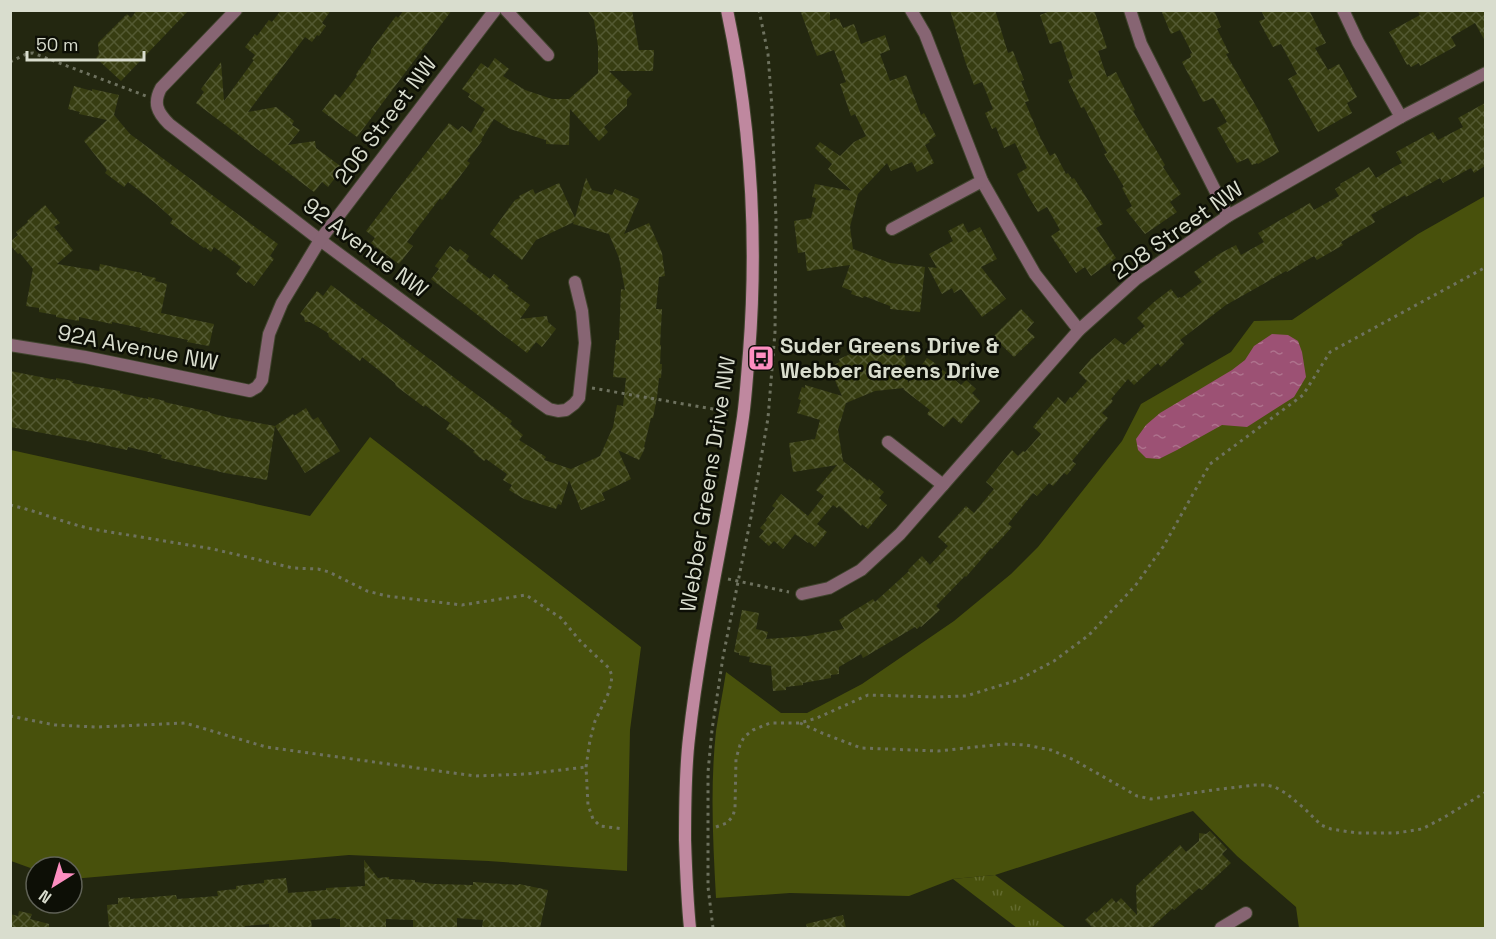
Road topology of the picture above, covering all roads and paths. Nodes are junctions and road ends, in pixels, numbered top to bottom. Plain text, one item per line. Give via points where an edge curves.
1 (236, 10) edge
2 (495, 10) edge
3 (506, 10) edge
4 (727, 10) edge
5 (911, 10) edge
6 (1130, 10) edge
7 (1343, 10) edge
8 (548, 55) dead end
9 (10, 62) edge
10 (1485, 73) edge
11 (156, 100) junction
12 (1401, 117) junction
13 (982, 182) junction
14 (1228, 216) junction
15 (892, 229) dead end
16 (320, 240) junction
17 (1485, 267) edge
18 (575, 282) dead end
19 (1079, 330) junction
20 (10, 345) edge
21 (581, 386) junction
22 (257, 387) joint
23 (734, 413) dead end
24 (761, 417) dead end
25 (768, 418) dead end
26 (888, 442) dead end
27 (943, 485) junction
28 (10, 505) edge
29 (715, 576) junction
30 (801, 594) joint
31 (10, 716) edge
32 (800, 723) junction
33 (586, 767) junction
34 (1485, 792) edge
35 (716, 826) dead end
36 (624, 828) dead end
37 (1246, 913) dead end
38 (690, 928) edge
39 (1221, 928) edge

1 - 11 street via 167,81
2 - 16 street, 206 Street NW
3 - 8 street
4 - 29 main road, Webber Greens Drive NW via 748,146 753,282 743,415
5 - 13 street via 925,34
6 - 14 street via 1141,44
7 - 12 street
9 - 11 path via 33,53
10 - 12 street, 208 Street NW
11 - 16 street, 92 Avenue NW via 159,113 169,124
12 - 14 street, 208 Street NW
13 - 15 street
13 - 19 street via 1035,274
14 - 19 street, 208 Street NW via 1136,279
16 - 21 street, 92 Avenue NW via 549,409 566,410 579,398
16 - 22 street, 206 Street NW via 282,303 269,334 262,380
17 - 32 path via 1330,352 1303,395 1210,464 1163,548 1135,586 1089,634 1054,661 1018,680 966,696 868,695
18 - 21 street via 585,343
19 - 27 street, 208 Street NW
20 - 22 street, 92A Avenue NW via 250,391
21 - 23 path
24 - 25 path
26 - 27 street
27 - 30 street, 208 Street NW via 900,534 861,570 830,588
28 - 33 path via 84,527 204,547 293,568 318,569 387,596 462,605 526,595 561,618 609,668 612,676 595,721
29 - 30 path
29 - 38 main road, Webber Greens Drive NW via 687,759 686,886
31 - 33 path via 96,728 185,723 267,747 475,777
32 - 34 path via 861,748 939,751 1004,744 1051,750 1125,791 1151,799 1266,785 1287,794 1321,825 1357,833 1422,829
32 - 35 path via 770,723 744,737 736,759 734,816
33 - 36 path via 588,805 593,819 600,826
37 - 39 street

